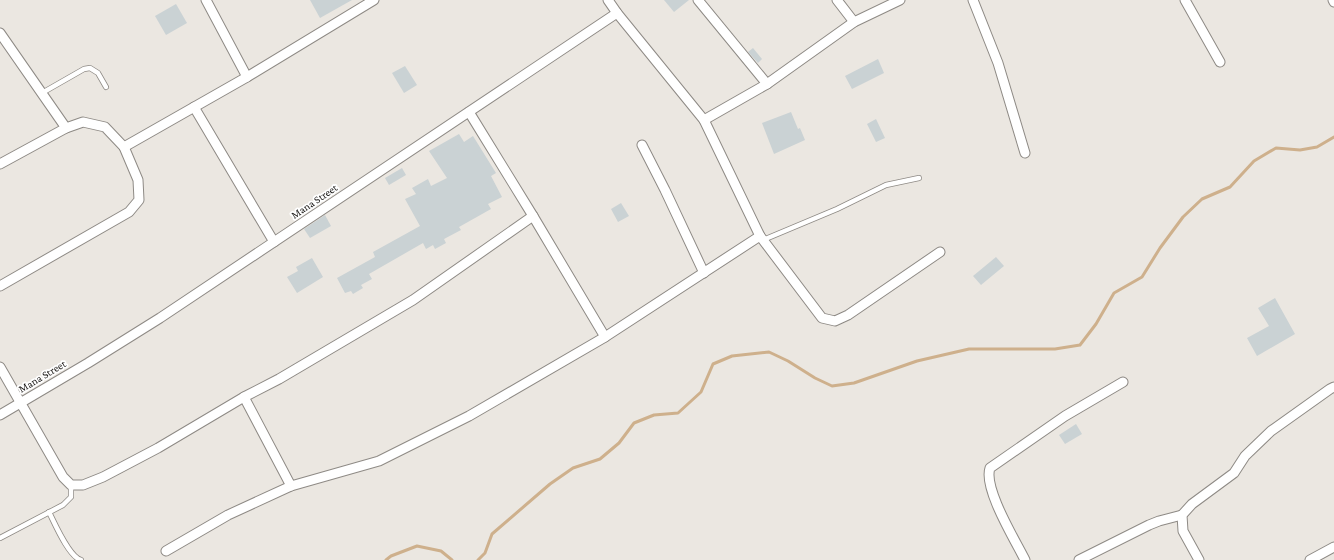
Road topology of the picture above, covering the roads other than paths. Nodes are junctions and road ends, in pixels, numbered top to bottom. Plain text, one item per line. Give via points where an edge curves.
1 (206, 0) edge
2 (374, 0) edge
3 (608, 0) edge
4 (698, 0) edge
5 (836, 0) edge
6 (900, 0) edge
7 (973, 0) edge
8 (1185, 0) edge
9 (617, 13) junction
10 (854, 22) junction
11 (0, 33) edge
12 (1220, 62) dead end
13 (247, 77) junction
14 (767, 84) junction
15 (106, 87) dead end
16 (42, 93) junction
17 (194, 107) junction
18 (469, 112) junction
19 (704, 120) junction
20 (66, 128) junction
21 (642, 145) dead end
22 (124, 147) junction
23 (1025, 153) dead end
24 (0, 164) edge
25 (919, 178) dead end
26 (534, 216) junction
27 (761, 238) junction
28 (274, 242) junction
29 (940, 252) dead end
30 (704, 274) junction
31 (0, 286) edge
32 (606, 337) junction
33 (0, 367) edge
34 (1123, 382) dead end
35 (1334, 387) edge
36 (244, 398) junction
37 (20, 403) junction
38 (0, 415) edge
39 (71, 485) junction
40 (291, 486) junction
41 (49, 512) junction
42 (1182, 515) junction
43 (0, 538) edge
44 (1334, 547) edge
45 (166, 551) dead end
46 (82, 560) edge
47 (1024, 560) edge
48 (1079, 560) edge
49 (1199, 560) edge
50 (1310, 560) edge

1 - 13 street
2 - 13 street
3 - 9 street
4 - 14 street
5 - 10 street
6 - 10 street
7 - 23 street via 998,63
8 - 12 street
9 - 18 street, Mana Street
9 - 19 street
10 - 14 street
11 - 16 street
13 - 17 street
14 - 19 street
15 - 16 lane via 98,73 90,68
16 - 20 street
17 - 22 street
17 - 28 street
18 - 26 street
18 - 28 street, Mana Street
19 - 27 street
20 - 22 street via 83,122 105,127
20 - 24 street
21 - 30 street
22 - 31 street via 138,180 139,200 129,212
25 - 27 lane via 886,185 837,209
26 - 32 street
26 - 36 street via 413,300
27 - 29 street via 822,318 834,321 848,315
27 - 30 street
28 - 37 street, Mana Street via 160,318
30 - 32 street
32 - 40 street via 469,416 379,461
33 - 37 street
34 - 47 street via 1065,416 990,468 988,473 992,494
35 - 42 street via 1271,431 1245,456 1234,473 1192,504
36 - 39 street via 103,477 83,486
36 - 40 street
37 - 38 street, Mana Street
37 - 39 street via 63,476
39 - 41 lane via 71,497 63,505
40 - 45 street via 228,515
41 - 43 lane
41 - 46 lane via 71,552 77,559
42 - 48 street via 1159,520
42 - 49 street via 1183,531
44 - 50 street

